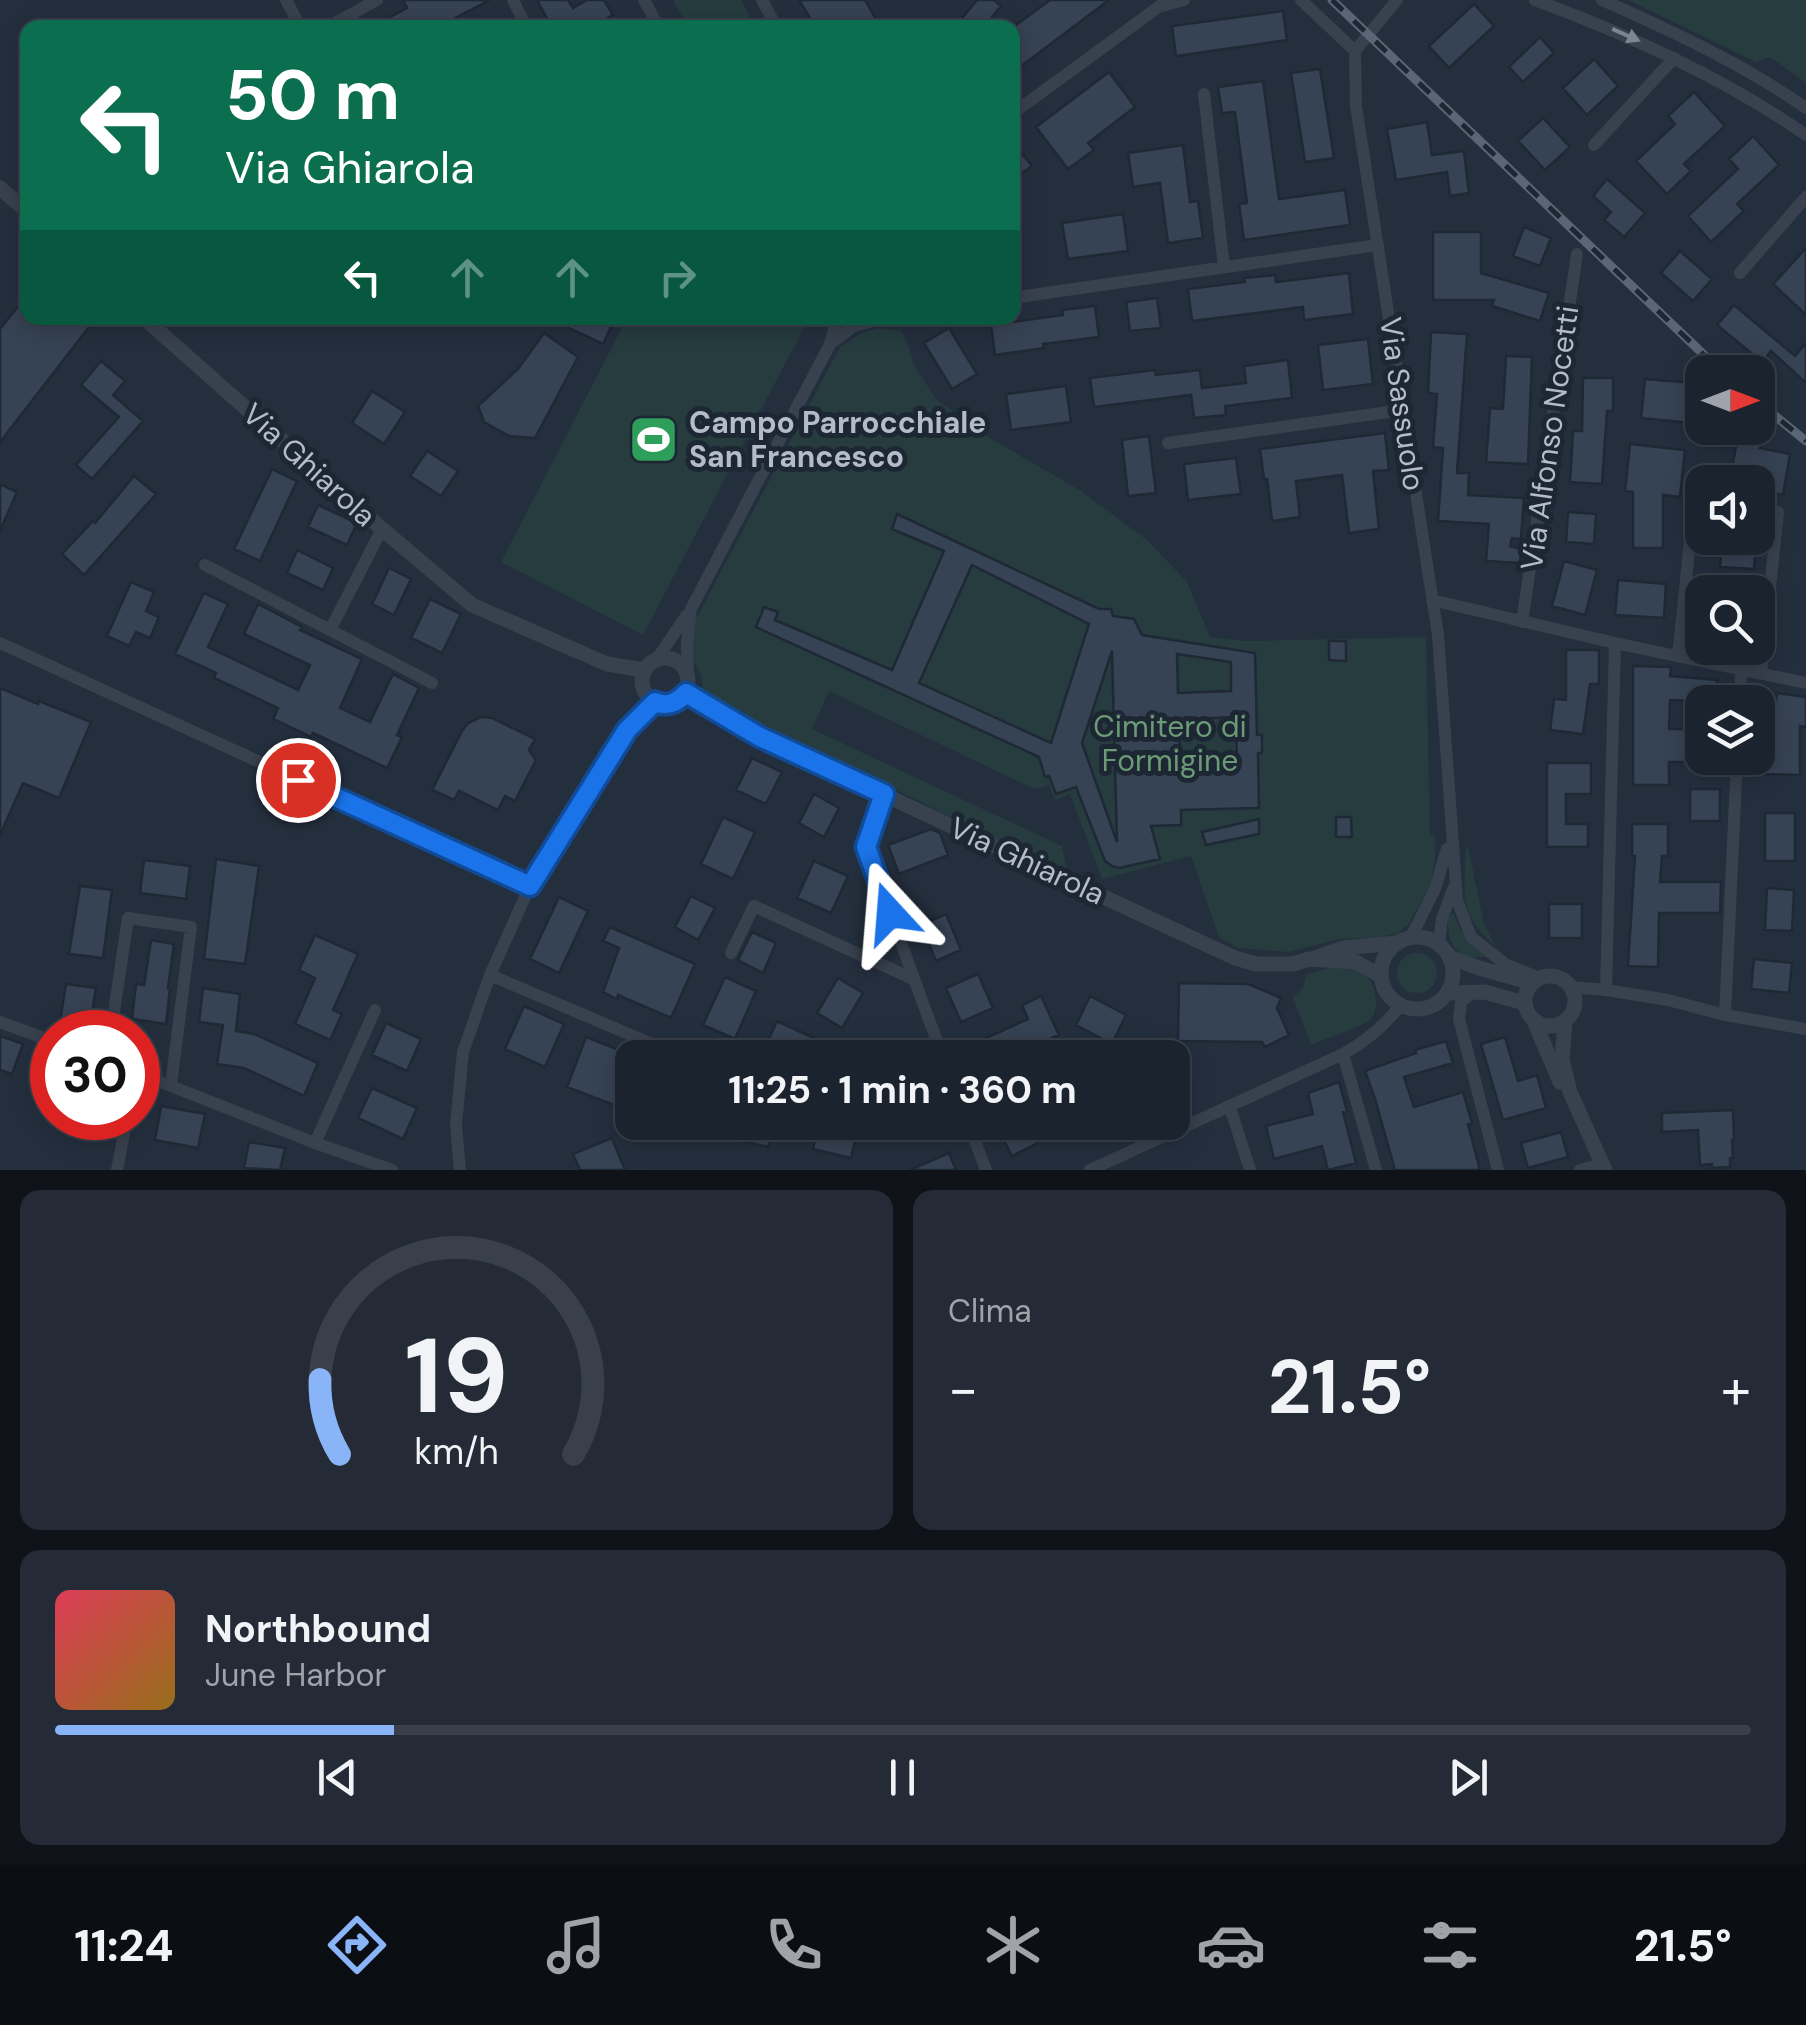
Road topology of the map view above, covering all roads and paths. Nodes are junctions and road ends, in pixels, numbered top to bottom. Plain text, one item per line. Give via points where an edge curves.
1 (378, 0) edge
2 (1184, 0) edge
3 (1397, 0) edge
4 (1535, 0) edge
5 (1602, 0) edge
6 (1300, 2) edge
7 (1164, 3) edge
8 (341, 20) edge
9 (1354, 52) junction
10 (1674, 58) junction
11 (1204, 94) dead end
12 (1020, 108) edge
13 (1806, 108) edge
14 (1806, 134) edge
15 (1594, 144) dead end
16 (0, 188) edge
17 (1806, 198) edge
18 (20, 205) edge
19 (1378, 245) junction
20 (1577, 254) dead end
21 (1224, 268) junction
22 (1740, 274) dead end
23 (1020, 297) edge
24 (152, 325) edge
25 (835, 325) edge
26 (858, 325) edge
27 (830, 344) junction
28 (1403, 410) junction
29 (1168, 443) dead end
30 (1775, 512) edge
31 (382, 529) junction
32 (1775, 540) edge
33 (1689, 555) edge
34 (1773, 555) edge
35 (205, 565) dead end
36 (1432, 600) junction
37 (690, 608) junction
38 (1522, 622) junction
39 (330, 630) junction
40 (0, 643) edge
41 (1615, 643) junction
42 (1678, 656) junction
43 (650, 665) junction
44 (1742, 669) junction
45 (1761, 673) junction
46 (688, 675) junction
47 (1806, 683) edge
48 (432, 684) dead end
49 (1741, 685) edge
50 (686, 693) junction
51 (655, 702) junction
52 (1736, 775) edge
53 (884, 794) junction
54 (1450, 832) junction
55 (1455, 882) junction
56 (530, 886) junction
57 (1404, 940) junction
58 (1444, 951) junction
59 (731, 952) dead end
60 (1309, 960) junction
61 (490, 975) junction
62 (1381, 976) junction
63 (913, 980) junction
64 (1536, 980) junction
65 (1571, 987) junction
66 (1606, 990) junction
67 (1474, 991) junction
68 (1447, 993) junction
69 (1524, 1003) junction
70 (1400, 1006) junction
71 (114, 1010) edge
72 (375, 1010) dead end
73 (1725, 1015) junction
74 (1534, 1021) junction
75 (1566, 1021) junction
76 (0, 1022) edge
77 (1806, 1029) edge
78 (30, 1034) edge
79 (643, 1040) edge
80 (936, 1040) edge
81 (1343, 1054) junction
82 (160, 1081) edge
83 (171, 1085) junction
84 (1570, 1092) junction
85 (1230, 1107) junction
86 (123, 1140) edge
87 (975, 1140) edge
88 (315, 1143) junction
89 (1603, 1167) edge
90 (117, 1170) edge
91 (392, 1170) edge
92 (460, 1170) edge
93 (986, 1170) edge
94 (1090, 1170) edge
95 (1250, 1170) edge
96 (1376, 1170) edge
97 (1498, 1170) edge
98 (1580, 1170) edge

1 - 8 street
2 - 7 street
3 - 9 street
4 -> 10 street
5 - 13 street via 1718,55
6 - 9 street
7 - 12 street
9 - 19 street, Via Sassuolo
10 - 14 street
10 - 15 street
11 - 21 street
16 - 18 street
17 - 22 street
19 - 21 street
19 - 28 street, Via Sassuolo
20 - 38 street, Via Alfonso Nocetti
21 - 23 street
24 - 31 street, Via Ghiarola
25 - 27 street
26 - 27 street
27 - 37 street
28 - 29 street
28 - 36 street, Via Sassuolo
30 - 32 street
31 - 39 street
31 - 43 street, Via Ghiarola via 472,605 607,664
33 - 42 street
34 - 45 street
35 - 39 street
36 - 38 street
36 - 54 street, Via Sassuolo
37 - 43 street
37 - 46 street
38 - 41 street
39 - 48 street
40 - 56 street
41 - 42 street
41 - 66 street
42 - 44 street
43 - 46 street, Via Ghiarola via 672,659
43 - 51 street via 642,678
44 - 45 street
44 - 49 street
45 - 47 street
46 - 50 street
50 - 51 street via 668,705
50 - 53 street, Via Ghiarola via 760,737
51 - 56 street via 627,730
52 - 73 street
53 - 60 street, Via Ghiarola via 1234,958 1256,964
53 - 63 street via 866,847
54 - 55 street, Via Sassuolo
54 - 57 street, Via Sassuolo via 1426,910
55 - 58 street via 1442,919
55 - 64 street, Via Sassuolo via 1471,937
56 - 61 street
57 - 58 street via 1430,939
57 - 60 street
57 - 62 street via 1385,956
58 - 64 street via 1480,968
58 - 68 street via 1452,980
59 - 63 street via 754,906
60 - 62 street, Via Ghiarola via 1356,962
61 - 79 street
61 - 92 street via 464,1052 456,1124
62 - 70 street
63 - 80 street
64 - 65 street via 1552,976
64 - 69 street
65 - 66 street
65 - 75 street via 1575,1004
66 - 73 street
67 - 68 street
67 - 69 street
67 - 97 street via 1460,1002 1459,1019
68 - 70 street via 1422,1009
69 - 74 street
70 - 81 street
71 - 83 street via 128,918 191,927
72 - 88 street
73 - 77 street
74 - 75 street via 1550,1027
74 - 84 street
75 - 84 street via 1562,1060
76 - 78 street
81 - 85 street
81 - 96 street
82 - 83 street
83 - 88 street
84 - 89 street
85 - 94 street
85 - 95 street
86 - 90 street
87 - 93 street
88 - 91 street
89 - 98 street

